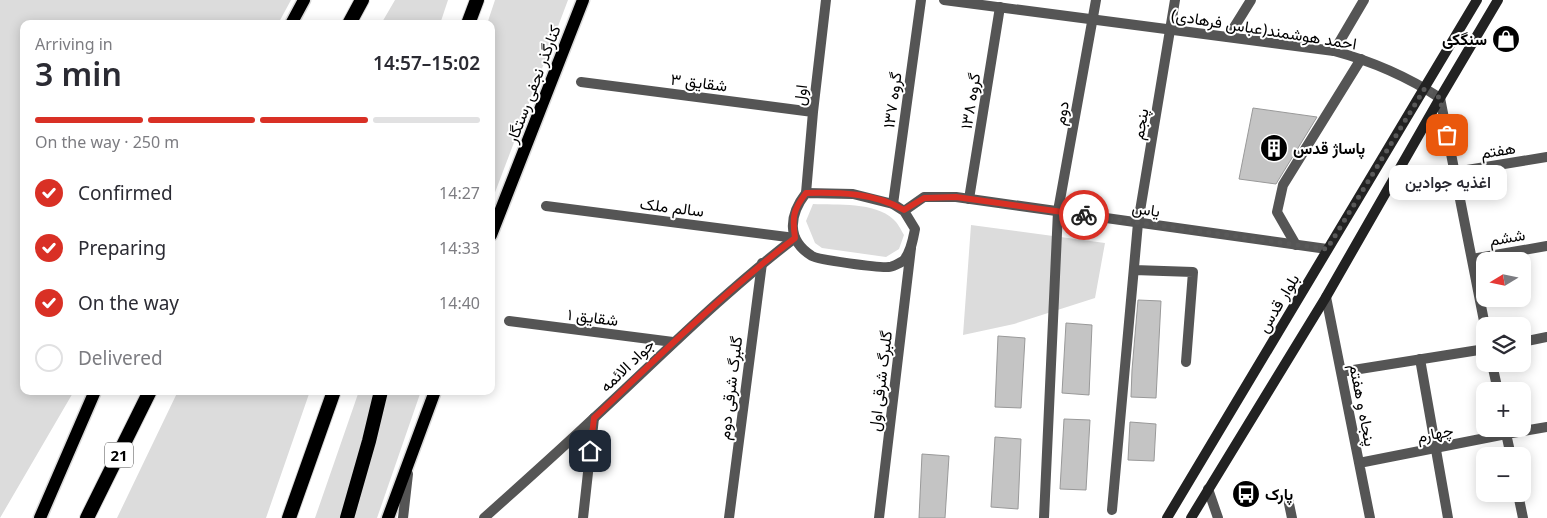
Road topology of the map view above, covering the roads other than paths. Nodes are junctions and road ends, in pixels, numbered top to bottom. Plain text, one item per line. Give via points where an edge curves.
1 (304, 0) edge
2 (362, 0) edge
3 (477, 0) edge
4 (582, 0) edge
5 (826, 0) edge
6 (921, 0) edge
7 (944, 0) edge
8 (1096, 0) edge
9 (1175, 0) edge
10 (1251, 0) edge
11 (1364, 0) edge
12 (1477, 0) edge
13 (1498, 0) edge
14 (1018, 5) edge
15 (1000, 7) junction
16 (293, 20) edge
17 (351, 20) edge
18 (470, 20) edge
19 (1093, 20) junction
20 (1171, 30) junction
21 (1228, 38) junction
22 (1334, 52) junction
23 (1361, 59) junction
24 (581, 82) dead end
25 (1425, 88) junction
26 (1440, 98) junction
27 (813, 112) junction
28 (1547, 157) edge
29 (1454, 172) junction
30 (806, 193) junction
31 (969, 199) junction
32 (893, 204) junction
33 (546, 206) dead end
34 (904, 210) junction
35 (1058, 211) junction
36 (1138, 223) junction
37 (495, 225) edge
38 (795, 238) junction
39 (1296, 245) junction
40 (1547, 246) edge
41 (911, 248) junction
42 (1327, 249) junction
43 (1472, 259) junction
44 (762, 263) junction
45 (1134, 270) junction
46 (1326, 297) junction
47 (1483, 317) edge
48 (509, 321) dead end
49 (1547, 337) edge
50 (1531, 340) edge
51 (673, 342) junction
52 (1476, 350) edge
53 (1420, 359) junction
54 (1186, 362) dead end
55 (1341, 372) junction
56 (93, 395) edge
57 (148, 395) edge
58 (333, 395) edge
59 (380, 395) edge
60 (433, 395) edge
61 (594, 418) junction
62 (1547, 427) edge
63 (1531, 429) edge
64 (1481, 437) edge
65 (1436, 448) junction
66 (409, 459) junction
67 (1359, 463) junction
68 (1208, 489) junction
69 (1288, 500) dead end
70 (1520, 502) edge
71 (497, 506) junction
72 (1112, 510) dead end
73 (40, 518) edge
74 (87, 518) edge
75 (289, 518) edge
76 (347, 518) edge
77 (388, 518) edge
78 (403, 518) edge
79 (484, 518) edge
80 (496, 518) edge
81 (584, 518) edge
82 (729, 518) edge
83 (879, 518) edge
84 (1044, 518) edge
85 (1167, 518) edge
86 (1191, 518) edge
87 (1218, 518) edge
88 (1292, 518) edge
89 (1370, 518) edge
90 (1448, 518) edge
91 (1523, 518) edge

1 - 16 main road
2 - 17 highway
3 - 18 highway
4 - 37 main road, کنارگذر نجفی رستگار
5 - 27 street, اول
6 - 32 street, گروه ۱۳۷
7 - 15 street, احمد هوشمند(عباس فرهادی)
8 - 19 street, دوم
9 - 20 street, پنجم
10 - 21 street
11 - 22 street
12 - 25 main road, بلوار قدس
13 - 26 main road
14 - 15 street, احمد هوشمند(عباس فرهادی)
14 - 19 street, احمد هوشمند(عباس فرهادی)
15 - 31 street, گروه ۱۳۸
19 - 20 street, احمد هوشمند(عباس فرهادی)
19 - 35 street, دوم
20 - 21 street, احمد هوشمند(عباس فرهادی)
20 - 36 street, پنجم
21 - 22 street, احمد هوشمند(عباس فرهادی)
22 - 23 street, احمد هوشمند(عباس فرهادی)
23 - 25 street, احمد هوشمند(عباس فرهادی)
23 - 39 street via 1283,185 1277,212
24 - 27 street, شقایق ۳
25 - 26 street, احمد هوشمند(عباس فرهادی)
25 - 42 main road, بلوار قدس
26 - 29 street
26 - 46 main road
27 - 30 street, اول
28 - 29 street, هفتم
29 - 43 street
30 - 32 street via 853,194
30 - 38 street via 797,204 792,220
31 - 34 street, یاس via 924,198
31 - 35 street, یاس
32 - 34 street
33 - 38 street, سالم ملک
34 - 41 street, گلبرگ شرقی اول via 915,229
35 - 36 street, یاس
35 - 84 street, دوم
36 - 39 street, یاس
36 - 45 street, پنجم
38 - 41 street via 813,257 890,267 903,261
38 - 44 street, جواد الائمه
39 - 42 street, یاس
40 - 43 street, ششم
41 - 83 street, گلبرگ شرقی اول
42 - 85 main road, بلوار قدس
43 - 47 street
44 - 51 street, جواد الائمه
44 - 82 street, گلبرگ شرقی دوم
45 - 54 street via 1194,272
45 - 72 street, پنجم
46 - 55 street, پنجاه و هفتم
46 - 68 main road
48 - 51 street, شقایق ۱
49 - 50 street
51 - 61 street, جواد الائمه
52 - 53 street
53 - 55 street
53 - 65 street
55 - 67 street, پنجاه و هفتم
56 - 73 main road
57 - 74 highway, 21
58 - 75 highway
59 - 76 highway
60 - 66 main road
61 - 71 street, جواد الائمه
61 - 81 street
62 - 63 street, چهارم
64 - 65 street, چهارم
65 - 67 street, چهارم
65 - 90 street
66 - 77 main road
66 - 78 street
67 - 89 street, پنجاه و هفتم
68 - 86 main road
68 - 87 street
69 - 88 street
70 - 91 street
71 - 79 street, جواد الائمه
71 - 80 street

